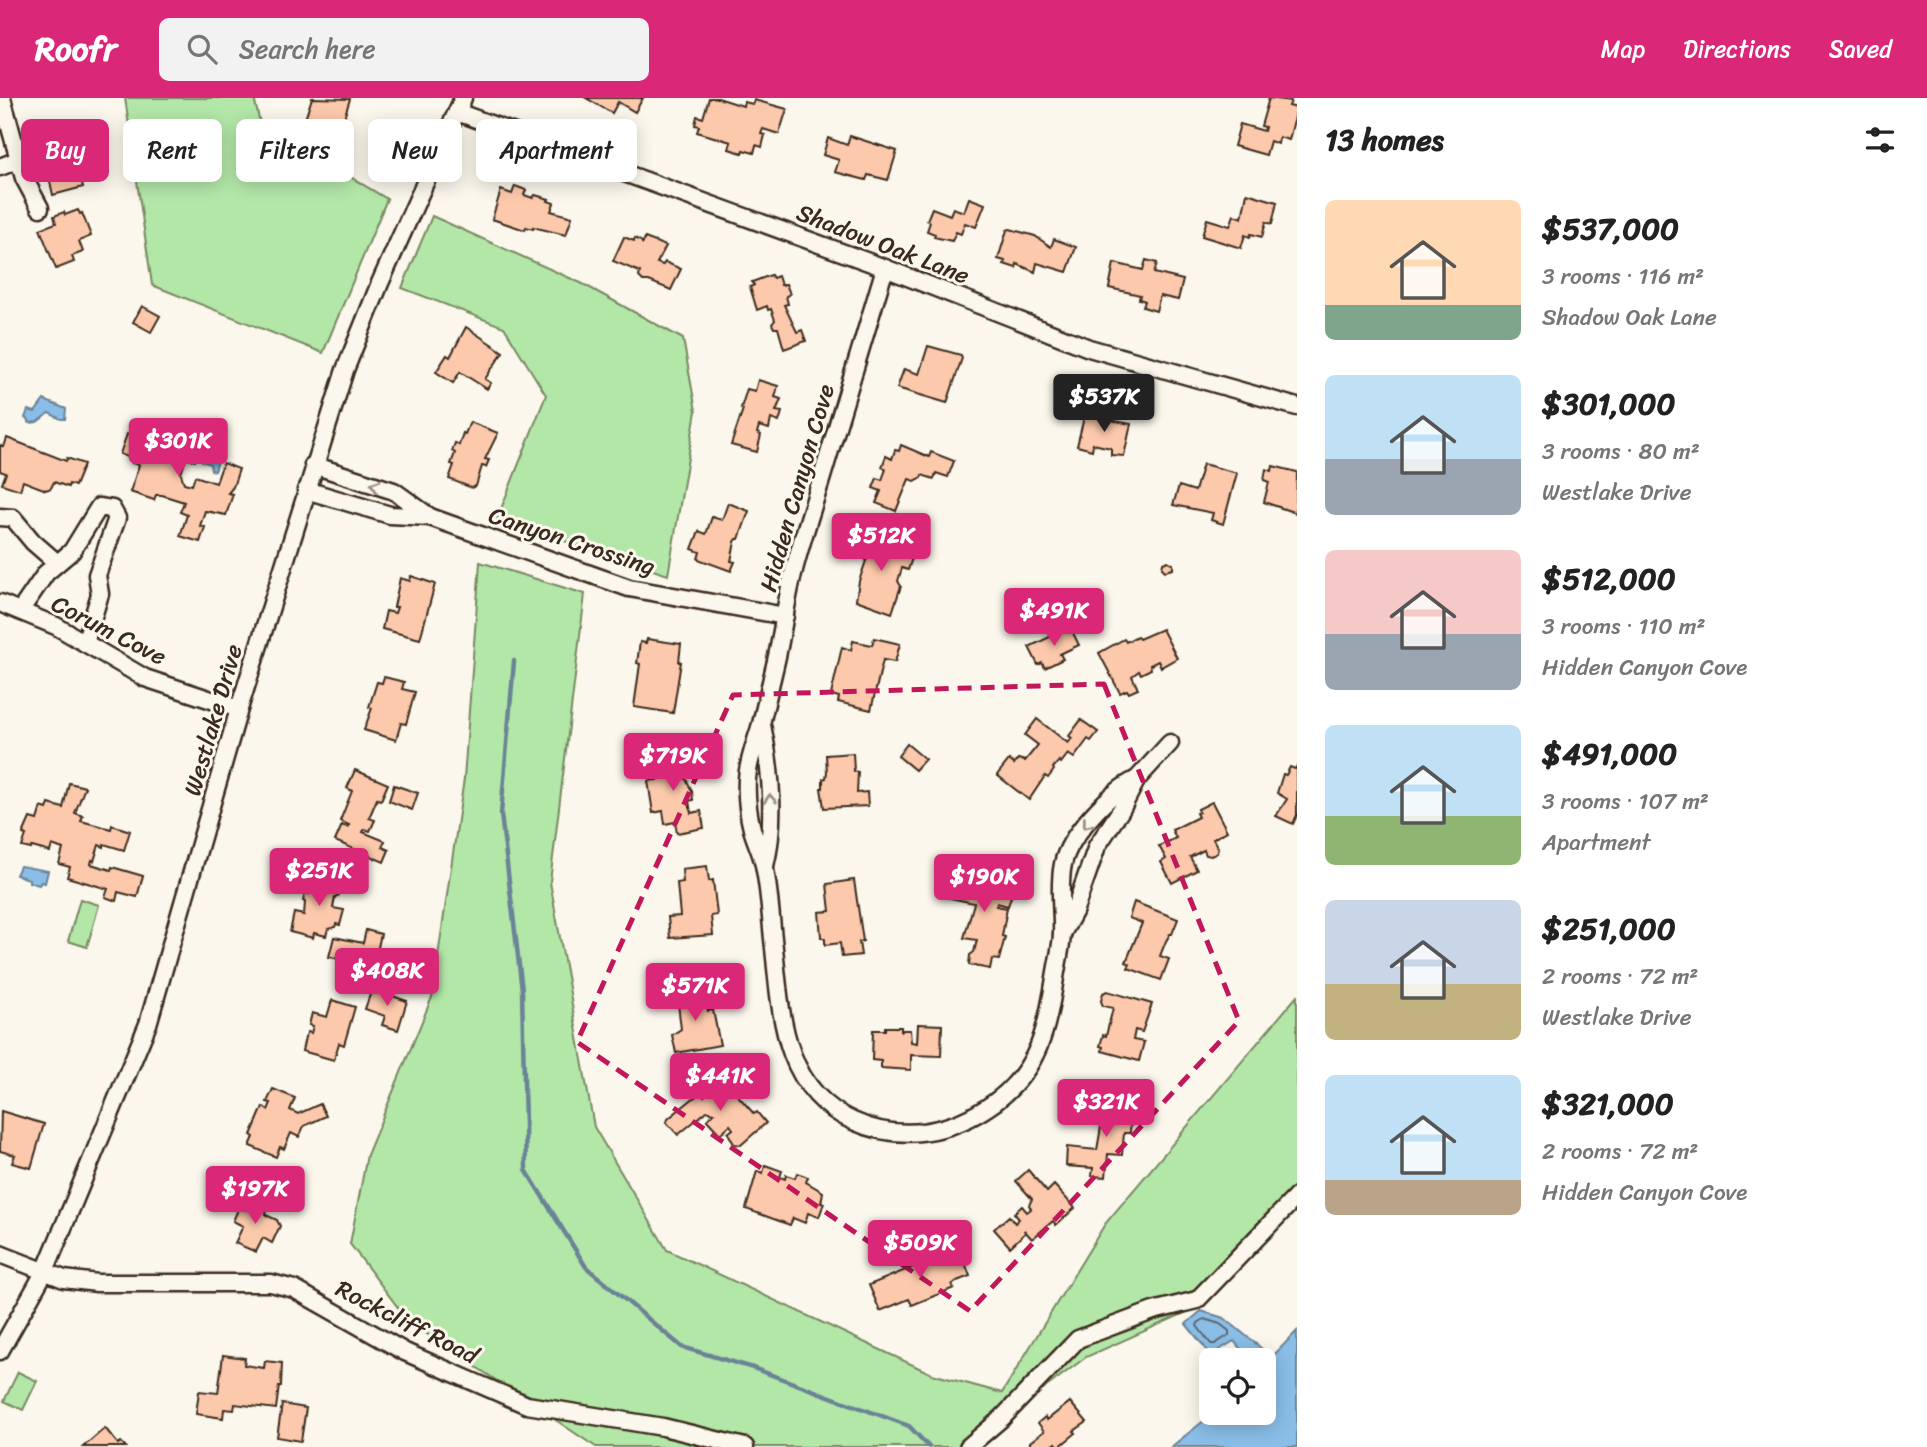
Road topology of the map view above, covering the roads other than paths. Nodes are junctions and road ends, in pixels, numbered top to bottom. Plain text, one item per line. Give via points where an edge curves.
1 (2, 98) edge
2 (460, 105) edge
3 (19, 160) junction
4 (0, 167) edge
5 (40, 208) dead end
6 (885, 268) junction
7 (1297, 407) edge
8 (313, 465) junction
9 (306, 490) junction
10 (0, 517) edge
11 (430, 517) junction
12 (57, 562) junction
13 (0, 603) edge
14 (20, 611) junction
15 (785, 616) junction
16 (85, 643) junction
17 (239, 709) junction
18 (1170, 743) dead end
19 (1137, 779) junction
20 (1062, 934) junction
21 (1297, 1196) edge
22 (0, 1254) edge
23 (45, 1271) junction
24 (0, 1351) edge
25 (745, 1447) edge
26 (968, 1447) edge

1 - 3 street
2 - 6 street, Shadow Oak Lane
2 - 8 street, Westlake Drive via 365,320
3 - 4 street
3 - 5 street
6 - 7 street, Shadow Oak Lane via 1089,348
6 - 15 street, Hidden Canyon Cove via 793,571
8 - 9 street, Westlake Drive
11 -> 8 street, Canyon Crossing via 394,491
9 - 11 street, Canyon Crossing via 390,515
9 - 17 street, Westlake Drive
10 - 12 street via 13,518
11 - 15 street, Canyon Crossing via 629,588
12 - 14 street
12 - 16 street via 72,551 99,508 112,509 117,518 99,567 100,594
13 - 14 street, Corum Cove
14 - 16 street, Corum Cove
15 - 20 street, Hidden Canyon Cove via 761,722 771,821 765,867 784,1030 807,1085 842,1116 895,1134 939,1130 964,1121 995,1102 1027,1070 1039,1050
16 - 17 street, Corum Cove via 145,678
17 - 23 street, Westlake Drive via 148,1024
18 - 19 street, Hidden Canyon Cove
19 - 20 street, Hidden Canyon Cove via 1097,845
19 -> 20 street, Hidden Canyon Cove via 1108,800 1069,850 1063,864
21 - 26 street via 1197,1300 1079,1339 1002,1419
22 - 23 street, Rockcliff Road
23 - 24 street, Westlake Drive
23 - 25 street, Rockcliff Road via 64,1279 97,1283 271,1283 293,1289 405,1352 527,1405 663,1427

